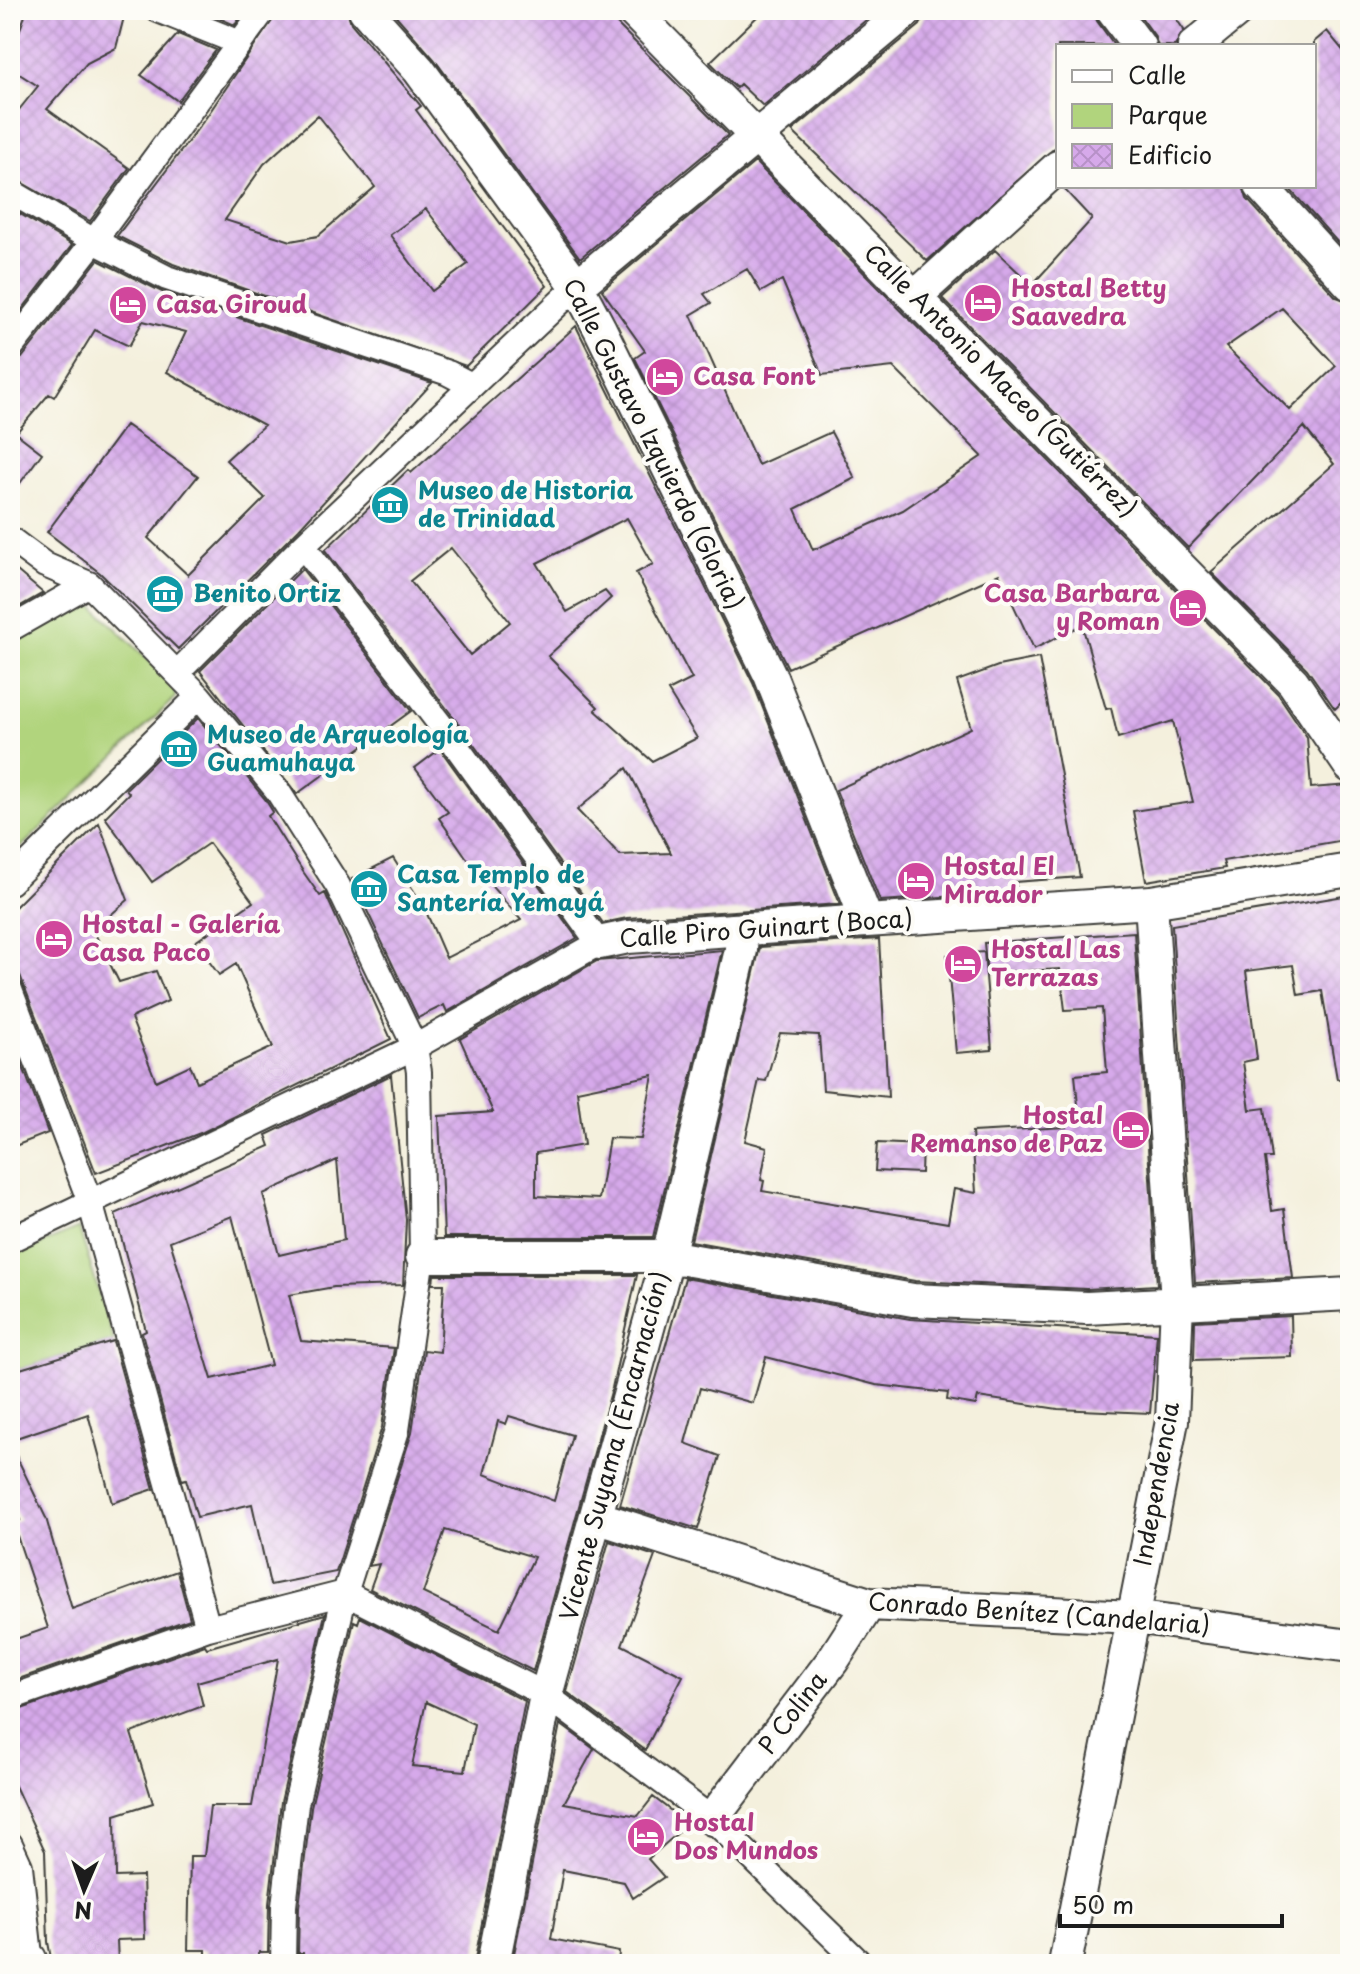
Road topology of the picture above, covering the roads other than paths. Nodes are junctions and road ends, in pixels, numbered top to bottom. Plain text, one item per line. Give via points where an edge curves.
1 (158, 10) edge
2 (264, 10) edge
3 (365, 10) edge
4 (632, 10) edge
5 (908, 10) edge
6 (1112, 10) edge
7 (1238, 10) edge
8 (240, 43) junction
9 (1138, 44) edge
10 (1196, 44) edge
11 (758, 135) junction
12 (1056, 169) edge
13 (1263, 188) edge
14 (10, 191) edge
15 (94, 241) junction
16 (1350, 284) edge
17 (577, 286) junction
18 (915, 297) junction
19 (10, 349) edge
20 (471, 385) junction
21 (10, 539) edge
22 (303, 546) junction
23 (89, 584) junction
24 (10, 629) edge
25 (177, 673) junction
26 (199, 696) junction
27 (1350, 766) edge
28 (1350, 870) edge
29 (10, 882) edge
30 (1151, 902) junction
31 (867, 921) junction
32 (742, 929) junction
33 (599, 943) junction
34 (10, 990) edge
35 (415, 1047) junction
36 (90, 1202) junction
37 (10, 1240) edge
38 (422, 1256) junction
39 (668, 1256) junction
40 (1350, 1294) edge
41 (1177, 1302) junction
42 (596, 1517) junction
43 (345, 1593) junction
44 (869, 1604) junction
45 (1133, 1617) junction
46 (208, 1628) junction
47 (1350, 1646) edge
48 (546, 1695) junction
49 (10, 1698) edge
50 (712, 1819) junction
51 (10, 1844) edge
52 (24, 1960) edge
53 (283, 1964) edge
54 (493, 1964) edge
55 (861, 1964) edge
56 (1065, 1964) edge

1 - 8 street
2 - 8 street
3 - 17 street, Calle Gustavo Izquierdo (Gloria) via 419,70
4 - 11 street, Calle Antonio Maceo (Gutiérrez)
5 - 11 street
6 - 9 street
7 - 10 street
8 - 15 street
11 - 17 street
11 - 18 street, Calle Antonio Maceo (Gutiérrez)
12 - 18 street
13 - 16 street
14 - 15 street
15 - 19 street
15 - 20 street via 167,278
17 - 20 street
17 - 31 street, Calle Gustavo Izquierdo (Gloria) via 770,675
18 - 27 street, Calle Antonio Maceo (Gutiérrez) via 1293,682
20 - 22 street
21 - 23 street via 45,565
22 - 25 street
22 - 33 street
23 - 24 street
23 - 25 street
25 - 26 street
26 - 29 street
26 - 35 street via 277,790 338,886
28 - 30 street, Calle Piro Guinart (Boca)
30 - 31 street, Calle Piro Guinart (Boca)
30 - 41 street, Independencia
31 - 32 street, Calle Piro Guinart (Boca)
32 - 33 street, Calle Piro Guinart (Boca)
32 - 39 street, Vicente Suyama (Encarnación)
33 - 35 street, Calle Piro Guinart (Boca)
34 - 36 street
35 - 36 street, Calle Piro Guinart (Boca)
35 - 38 street
36 - 37 street, Calle Piro Guinart (Boca)
36 - 46 street
38 - 39 street
38 - 43 street via 397,1430
39 - 41 street via 913,1300 1087,1308
39 - 42 street, Vicente Suyama (Encarnación)
40 - 41 street
41 - 45 street, Independencia via 1172,1421
42 - 44 street, Conrado Benítez (Candelaria)
42 - 48 street, Vicente Suyama (Encarnación)
43 - 46 street
43 - 48 street
43 - 53 street via 296,1804
44 - 45 street, Conrado Benítez (Candelaria)
44 - 50 street, P Colina
45 - 47 street, Conrado Benítez (Candelaria)
45 - 56 street, Independencia
46 - 49 street
48 - 50 street
48 - 54 street, Vicente Suyama (Encarnación)
50 - 55 street
51 - 52 street via 20,1866

